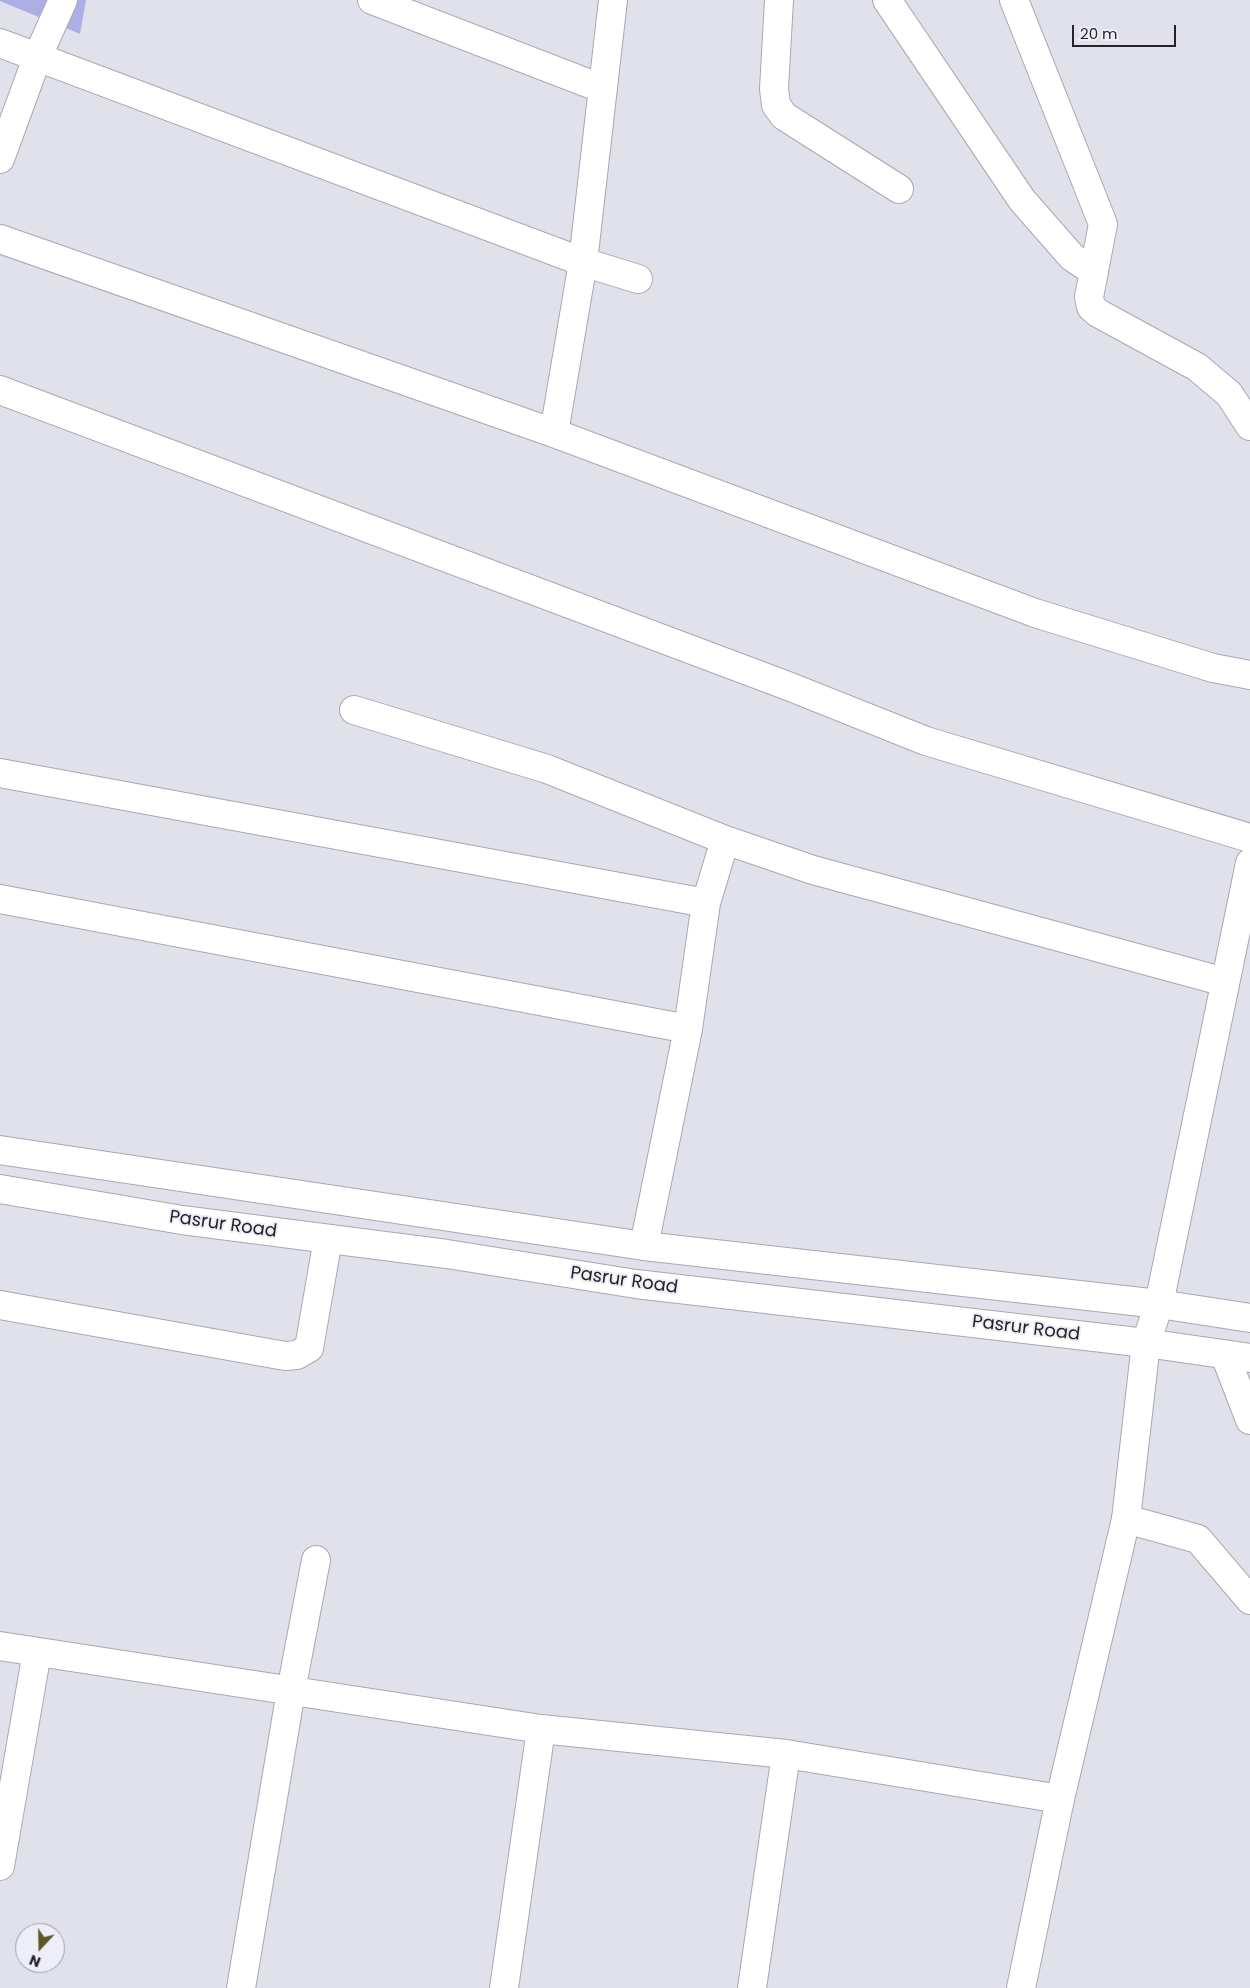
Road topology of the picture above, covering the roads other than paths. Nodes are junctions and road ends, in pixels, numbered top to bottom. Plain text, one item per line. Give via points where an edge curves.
1 (63, 0) edge
2 (372, 0) edge
3 (613, 0) edge
4 (779, 0) edge
5 (887, 0) edge
6 (1014, 0) edge
7 (0, 43) edge
8 (37, 58) junction
9 (603, 89) junction
10 (0, 159) edge
11 (899, 189) dead end
12 (0, 239) edge
13 (583, 262) junction
14 (1094, 272) junction
15 (638, 279) dead end
16 (0, 390) edge
17 (1250, 426) edge
18 (554, 433) junction
19 (1250, 675) edge
20 (354, 710) dead end
21 (0, 773) edge
22 (1250, 838) edge
23 (725, 840) junction
24 (1250, 863) edge
25 (0, 899) edge
26 (706, 903) junction
27 (1225, 982) junction
28 (688, 1029) junction
29 (0, 1150) edge
30 (0, 1189) edge
31 (328, 1239) junction
32 (644, 1246) junction
33 (0, 1304) edge
34 (1159, 1304) junction
35 (1250, 1318) edge
36 (1146, 1343) junction
37 (1238, 1356) edge
38 (1250, 1420) edge
39 (1126, 1519) junction
40 (316, 1560) dead end
41 (1250, 1600) edge
42 (0, 1646) edge
43 (37, 1652) junction
44 (290, 1692) junction
45 (541, 1729) junction
46 (786, 1754) junction
47 (1060, 1799) junction
48 (0, 1866) edge
49 (241, 1988) edge
50 (504, 1988) edge
51 (752, 1988) edge
52 (1020, 1988) edge

1 - 8 street
2 - 9 street
3 - 9 street
4 - 11 street via 776,105 784,116
5 - 14 street via 1022,200 1072,256
6 - 14 street via 1103,224
7 - 8 street
8 - 10 street
8 - 13 street
9 - 13 street
12 - 18 street
13 - 15 street
13 - 18 street
14 - 17 street via 1089,297 1091,307 1197,367 1229,394
16 - 22 street via 788,686 926,741
18 - 19 street via 1035,613 1213,668
20 - 23 street via 547,769
21 - 26 street
23 - 26 street
23 - 27 street via 813,870
24 - 27 street
25 - 28 street
26 - 28 street
27 - 34 street
28 - 32 street
29 - 32 street
30 - 31 street, Pasrur Road via 182,1220
31 - 33 street via 309,1348 296,1354 285,1356
31 - 36 street, Pasrur Road via 636,1284
32 - 34 street
34 - 35 street
34 - 36 street
36 - 37 street, Pasrur Road
36 - 39 street
37 - 38 street
39 - 41 street via 1198,1539
39 - 47 street
40 - 44 street
42 - 43 street
43 - 44 street
43 - 48 street
44 - 45 street
44 - 49 street
45 - 46 street
45 - 50 street
46 - 47 street
46 - 51 street
47 - 52 street

